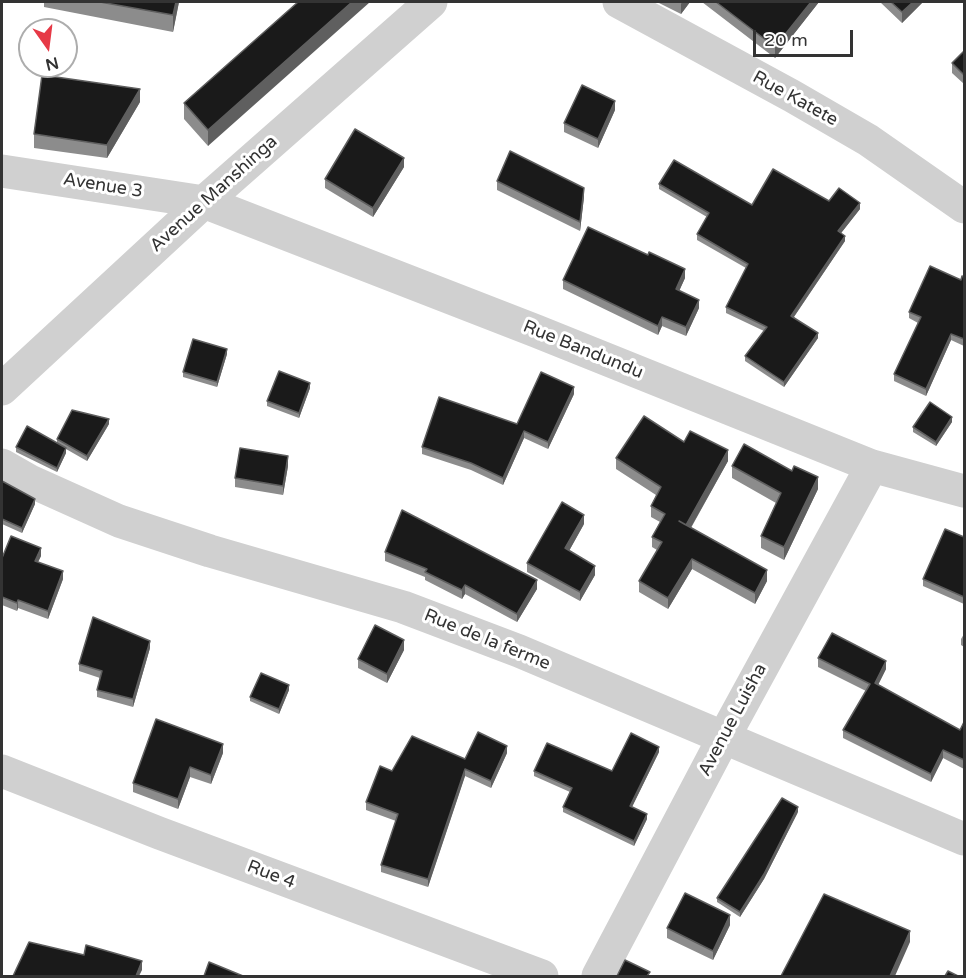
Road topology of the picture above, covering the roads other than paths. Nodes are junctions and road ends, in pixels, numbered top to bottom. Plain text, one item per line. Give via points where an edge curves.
1 (431, 2) edge
2 (619, 2) edge
3 (2, 171) edge
4 (204, 202) junction
5 (964, 207) edge
6 (2, 390) edge
7 (2, 465) edge
8 (872, 466) junction
9 (964, 491) edge
10 (724, 737) junction
11 (2, 771) edge
12 (964, 839) edge
13 (542, 976) edge
14 (598, 976) edge

1 - 4 street, Avenue Manshinga
2 - 5 street, Rue Katete via 868,140
3 - 4 street, Avenue 3
4 - 6 street, Avenue Manshinga
4 - 8 street, Rue Bandundu
7 - 10 street, Rue de la ferme via 119,521 403,607
8 - 9 street, Rue Bandundu
8 - 10 street, Avenue Luisha
10 - 12 street, Rue de la ferme
10 - 14 street, Avenue Luisha
11 - 13 street, Rue 4

